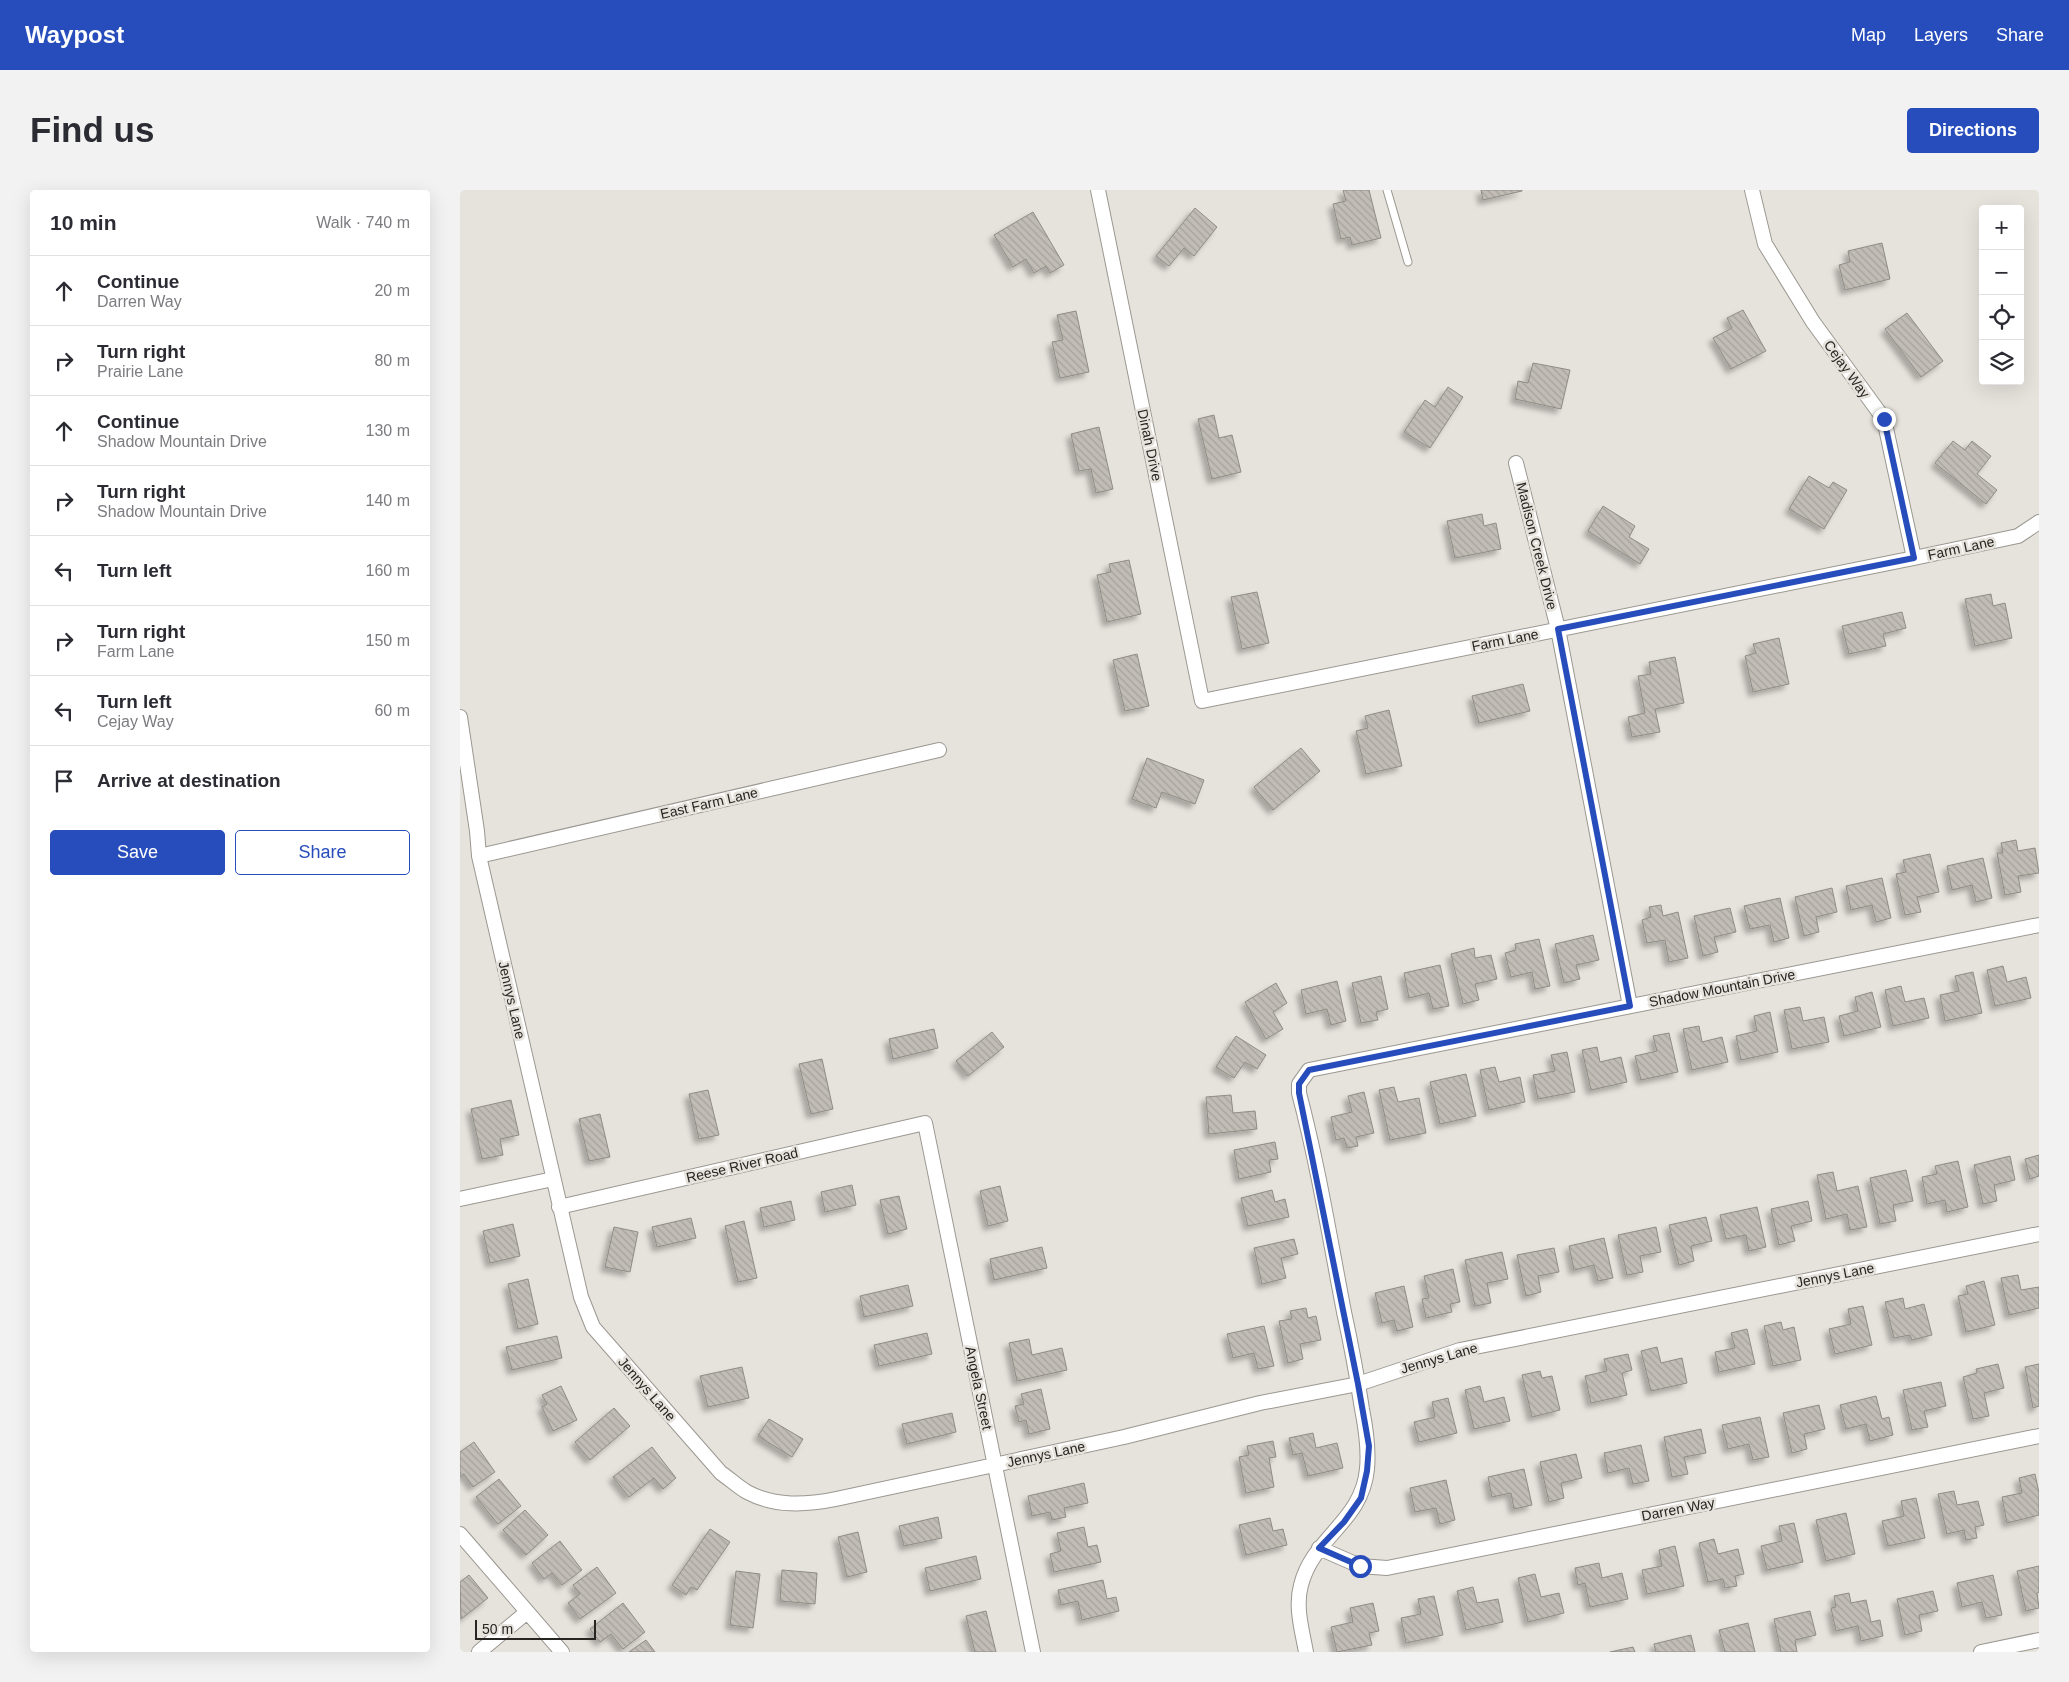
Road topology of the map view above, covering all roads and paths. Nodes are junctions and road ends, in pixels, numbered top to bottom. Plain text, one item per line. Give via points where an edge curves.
1 (1098, 190) edge
2 (1387, 190) edge
3 (1752, 190) edge
4 (1408, 262) dead end
5 (1516, 463) dead end
6 (2039, 522) edge
7 (1914, 558) junction
8 (1558, 629) junction
9 (1202, 701) joint
10 (460, 717) edge
11 (939, 750) dead end
12 (479, 856) junction
13 (2039, 925) edge
14 (1630, 1006) junction
15 (925, 1123) joint
16 (553, 1179) junction
17 (460, 1199) edge
18 (559, 1207) junction
19 (2039, 1234) edge
20 (1358, 1384) junction
21 (2039, 1436) edge
22 (995, 1464) junction
23 (460, 1534) edge
24 (1319, 1548) junction
25 (527, 1612) junction
26 (2039, 1640) edge
27 (479, 1652) edge
28 (562, 1652) edge
29 (1033, 1652) edge
30 (1306, 1652) edge
31 (1981, 1652) edge

1 - 9 street, Dinah Drive
2 - 4 lane
3 - 7 street, Cejay Way via 1765,244 1813,322 1884,419
5 - 8 street, Madison Creek Drive
6 - 7 street, Farm Lane via 2018,536
7 - 8 street, Farm Lane
8 - 9 street, Farm Lane
8 - 14 street, Madison Creek Drive
10 - 12 street, Jennys Lane
11 - 12 street, East Farm Lane
12 - 16 street, Jennys Lane
13 - 14 street, Shadow Mountain Drive
14 - 20 street, Shadow Mountain Drive via 1309,1070 1299,1084 1299,1093
15 - 18 street, Reese River Road
15 - 22 street, Angela Street
16 - 17 street
16 - 18 street, Jennys Lane
18 - 22 street, Jennys Lane via 581,1297 593,1326 721,1473 747,1492 768,1501 813,1504
19 - 20 street, Jennys Lane via 1460,1350
20 - 22 street, Jennys Lane via 1260,1403 1124,1437
20 - 24 street via 1369,1446 1361,1498
21 - 24 street, Darren Way via 1387,1568 1360,1566
22 - 29 street, Angela Street
23 - 25 street
24 - 30 street via 1300,1585 1299,1610
25 - 27 street
25 - 28 street
26 - 31 street

